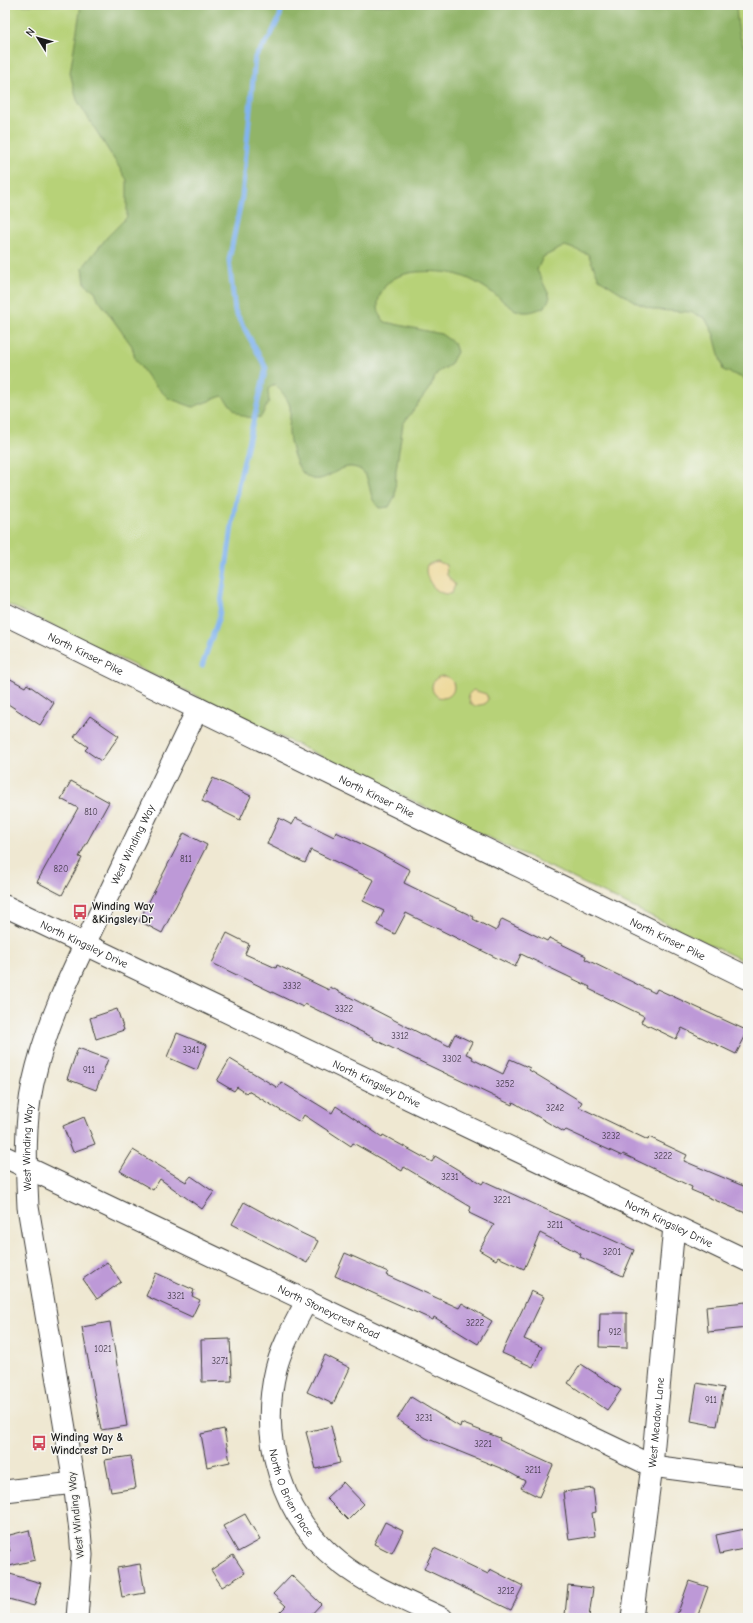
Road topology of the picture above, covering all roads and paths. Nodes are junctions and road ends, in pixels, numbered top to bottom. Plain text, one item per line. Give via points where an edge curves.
1 (5, 614) edge
2 (198, 708) junction
3 (5, 906) edge
4 (85, 944) junction
5 (748, 978) edge
6 (5, 1158) edge
7 (26, 1168) junction
8 (674, 1226) junction
9 (748, 1261) edge
10 (307, 1300) junction
11 (652, 1466) junction
12 (743, 1478) dead end
13 (74, 1483) junction
14 (5, 1491) edge
15 (78, 1617) edge
16 (442, 1618) edge
17 (632, 1618) edge

1 - 2 street, North Kinser Pike
2 - 4 street, West Winding Way
2 - 5 street, North Kinser Pike
3 - 4 street, North Kingsley Drive
4 - 7 street, West Winding Way via 60,996 40,1054 28,1120
4 - 8 street, North Kingsley Drive
6 - 7 street, North Stoneycrest Road
7 - 10 street, North Stoneycrest Road
7 - 13 street, West Winding Way via 28,1207
8 - 9 street, North Kingsley Drive
8 - 11 street, West Meadow Lane
10 - 11 street, North Stoneycrest Road
10 - 16 street, North O Brien Place via 276,1368 270,1407 270,1428 278,1474 307,1530 339,1562 362,1578
11 - 12 street, North Stoneycrest Road
11 - 17 street, West Meadow Lane
13 - 14 street
13 - 15 street, West Winding Way via 82,1555

